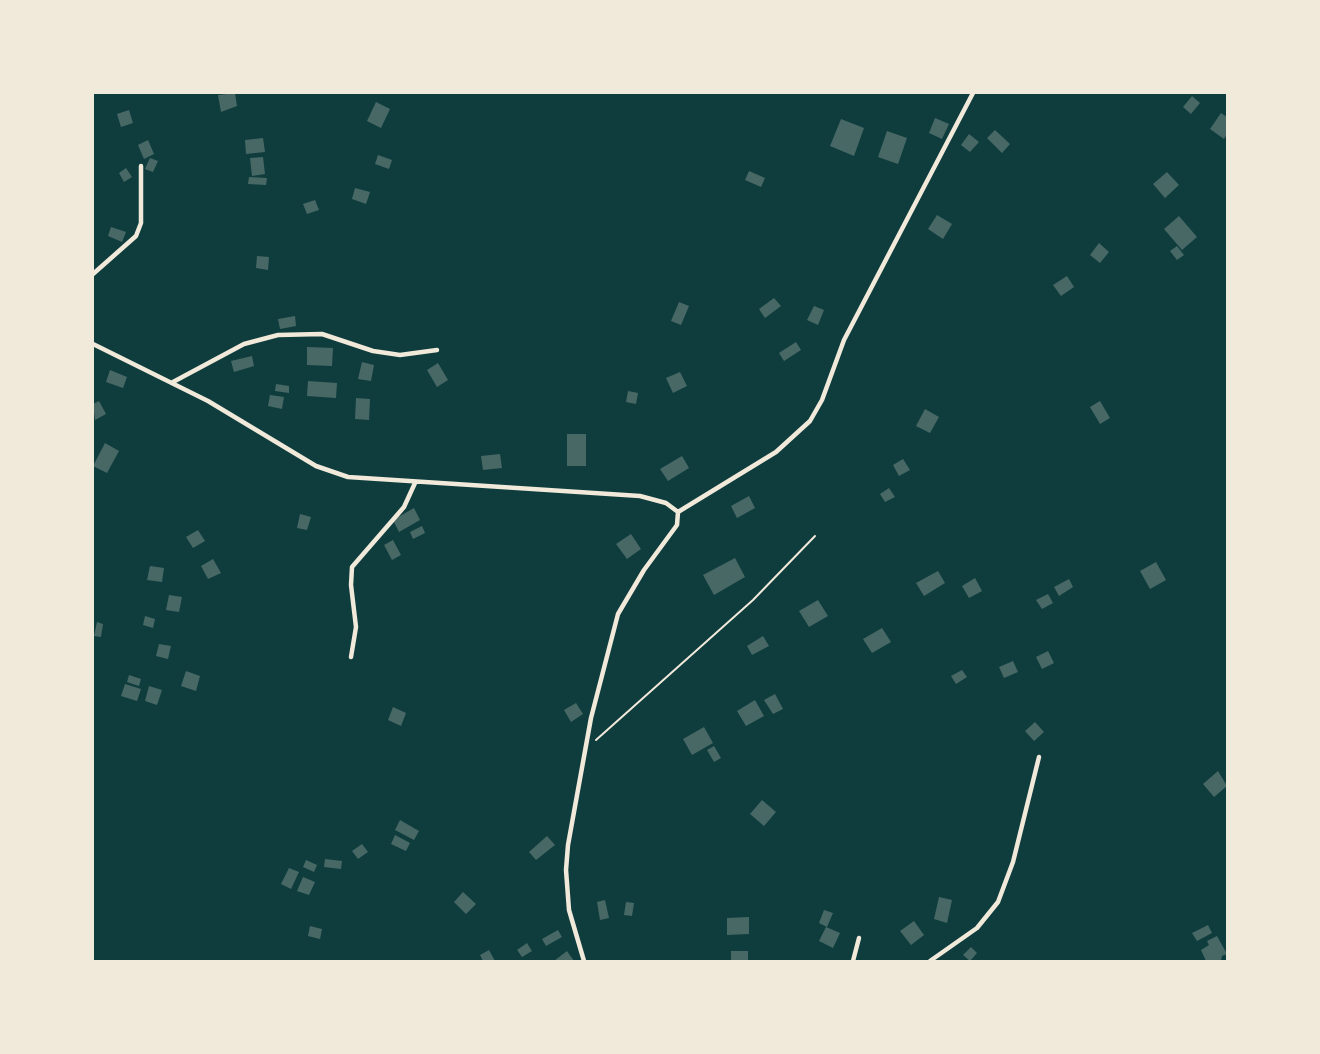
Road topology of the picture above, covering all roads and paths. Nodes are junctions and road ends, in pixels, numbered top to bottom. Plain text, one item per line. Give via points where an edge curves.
1 (973, 93) edge
2 (141, 166) dead end
3 (93, 274) edge
4 (93, 344) edge
5 (437, 350) dead end
6 (173, 382) junction
7 (415, 483) junction
8 (678, 512) junction
9 (815, 536) dead end
10 (351, 657) dead end
11 (585, 750) junction
12 (1039, 757) dead end
13 (859, 938) dead end
14 (584, 961) edge
15 (853, 961) edge
16 (930, 961) edge

1 - 8 street via 848,332 810,422 776,453
2 - 3 street via 141,223 136,236
4 - 6 street
5 - 6 street via 400,355 322,334 278,335 244,344
6 - 7 street via 316,466 348,477
7 - 8 street via 640,496 666,503
7 - 10 street via 404,507 352,567 356,627
8 - 11 street via 677,525 618,614
9 - 11 path via 753,600
11 - 14 street via 566,870 569,910
12 - 16 street via 1013,862 998,902 977,928
13 - 15 street

